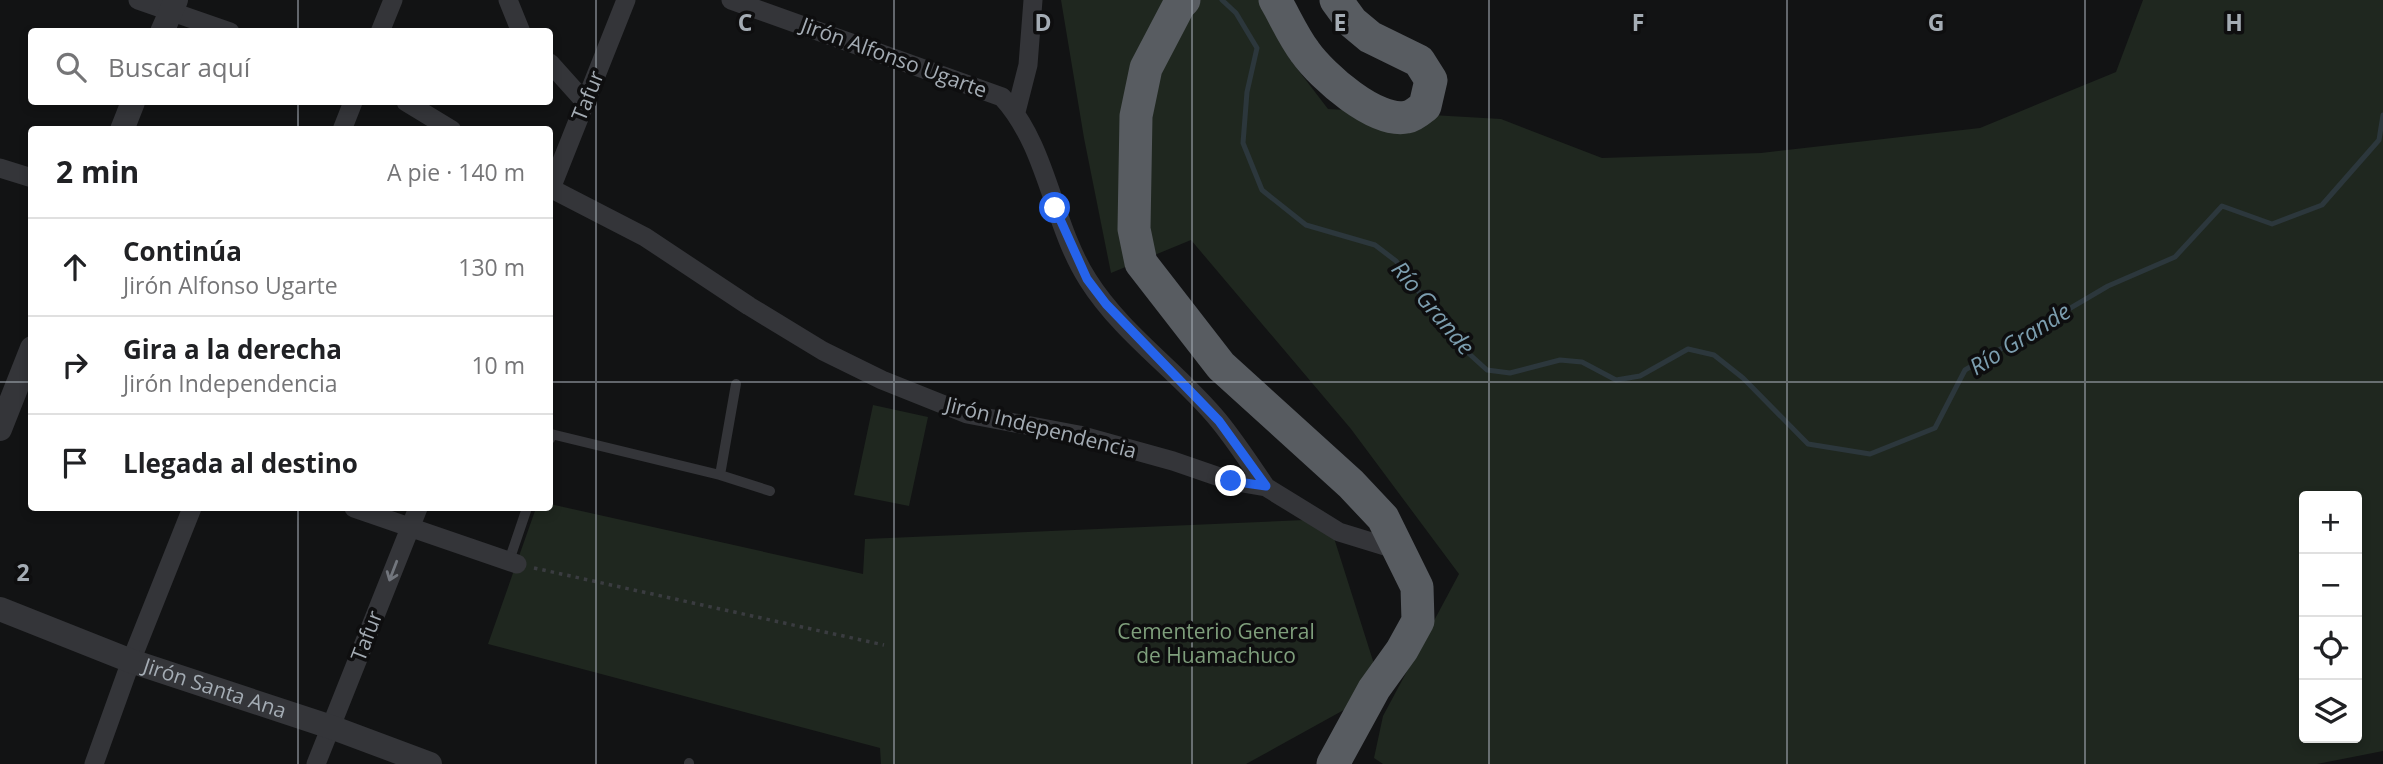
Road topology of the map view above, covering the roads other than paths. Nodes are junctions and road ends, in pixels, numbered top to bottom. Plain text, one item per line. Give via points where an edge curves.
1 (138, 0) edge
2 (393, 0) edge
3 (508, 0) edge
4 (626, 0) edge
5 (732, 0) edge
6 (1033, 0) edge
7 (1275, 0) edge
8 (1336, 0) edge
9 (1181, 3) edge
10 (170, 14) edge
11 (217, 28) edge
12 (382, 28) edge
13 (519, 28) edge
14 (553, 66) edge
15 (585, 102) junction
16 (132, 105) edge
17 (352, 105) edge
18 (411, 105) edge
19 (1016, 112) junction
20 (124, 126) edge
21 (344, 126) edge
22 (445, 126) edge
23 (0, 168) edge
24 (28, 177) edge
25 (553, 182) edge
26 (553, 191) edge
27 (28, 358) edge
28 (736, 384) dead end
29 (15, 390) edge
30 (0, 429) edge
31 (553, 434) edge
32 (720, 475) junction
33 (1266, 486) junction
34 (770, 491) dead end
35 (191, 511) edge
36 (363, 511) edge
37 (417, 511) edge
38 (526, 511) edge
39 (410, 527) junction
40 (1401, 551) junction
41 (513, 563) joint
42 (0, 609) edge
43 (131, 661) junction
44 (331, 727) junction
45 (94, 764) edge
46 (316, 764) edge
47 (430, 764) edge
48 (1333, 764) edge

1 - 10 street
2 - 12 street
3 - 13 street
4 - 15 street, Tafur
5 - 19 street, Jirón Alfonso Ugarte via 1002,97
6 - 19 street via 1028,65
7 - 8 highway via 1305,52 1351,96 1392,118 1409,117 1425,106 1431,80 1419,61 1370,37
9 - 40 highway via 1146,68 1136,116 1134,229 1141,263 1221,366 1351,484 1383,518
10 - 11 street
14 - 15 street
15 - 25 street, Tafur
16 - 20 street
17 - 21 street
18 - 22 street
19 - 33 street, Jirón Alfonso Ugarte via 1087,279 1219,421
23 - 24 street
26 - 33 street, Jirón Independencia via 645,237 823,351 882,380 967,414 1092,439 1231,481
27 - 29 street
28 - 32 lane
29 - 30 street
31 - 32 lane
32 - 34 lane
33 - 40 street, Jirón Independencia via 1339,532
35 - 43 street
36 - 39 street
37 - 39 street, Tafur
38 - 41 lane
39 - 41 street
39 -> 44 street, Tafur
40 - 48 highway via 1417,587 1418,621
42 - 43 street, Jirón Santa Ana
43 - 44 street, Jirón Santa Ana
43 - 45 street
44 - 46 street, Tafur
44 - 47 street, Jirón Santa Ana

